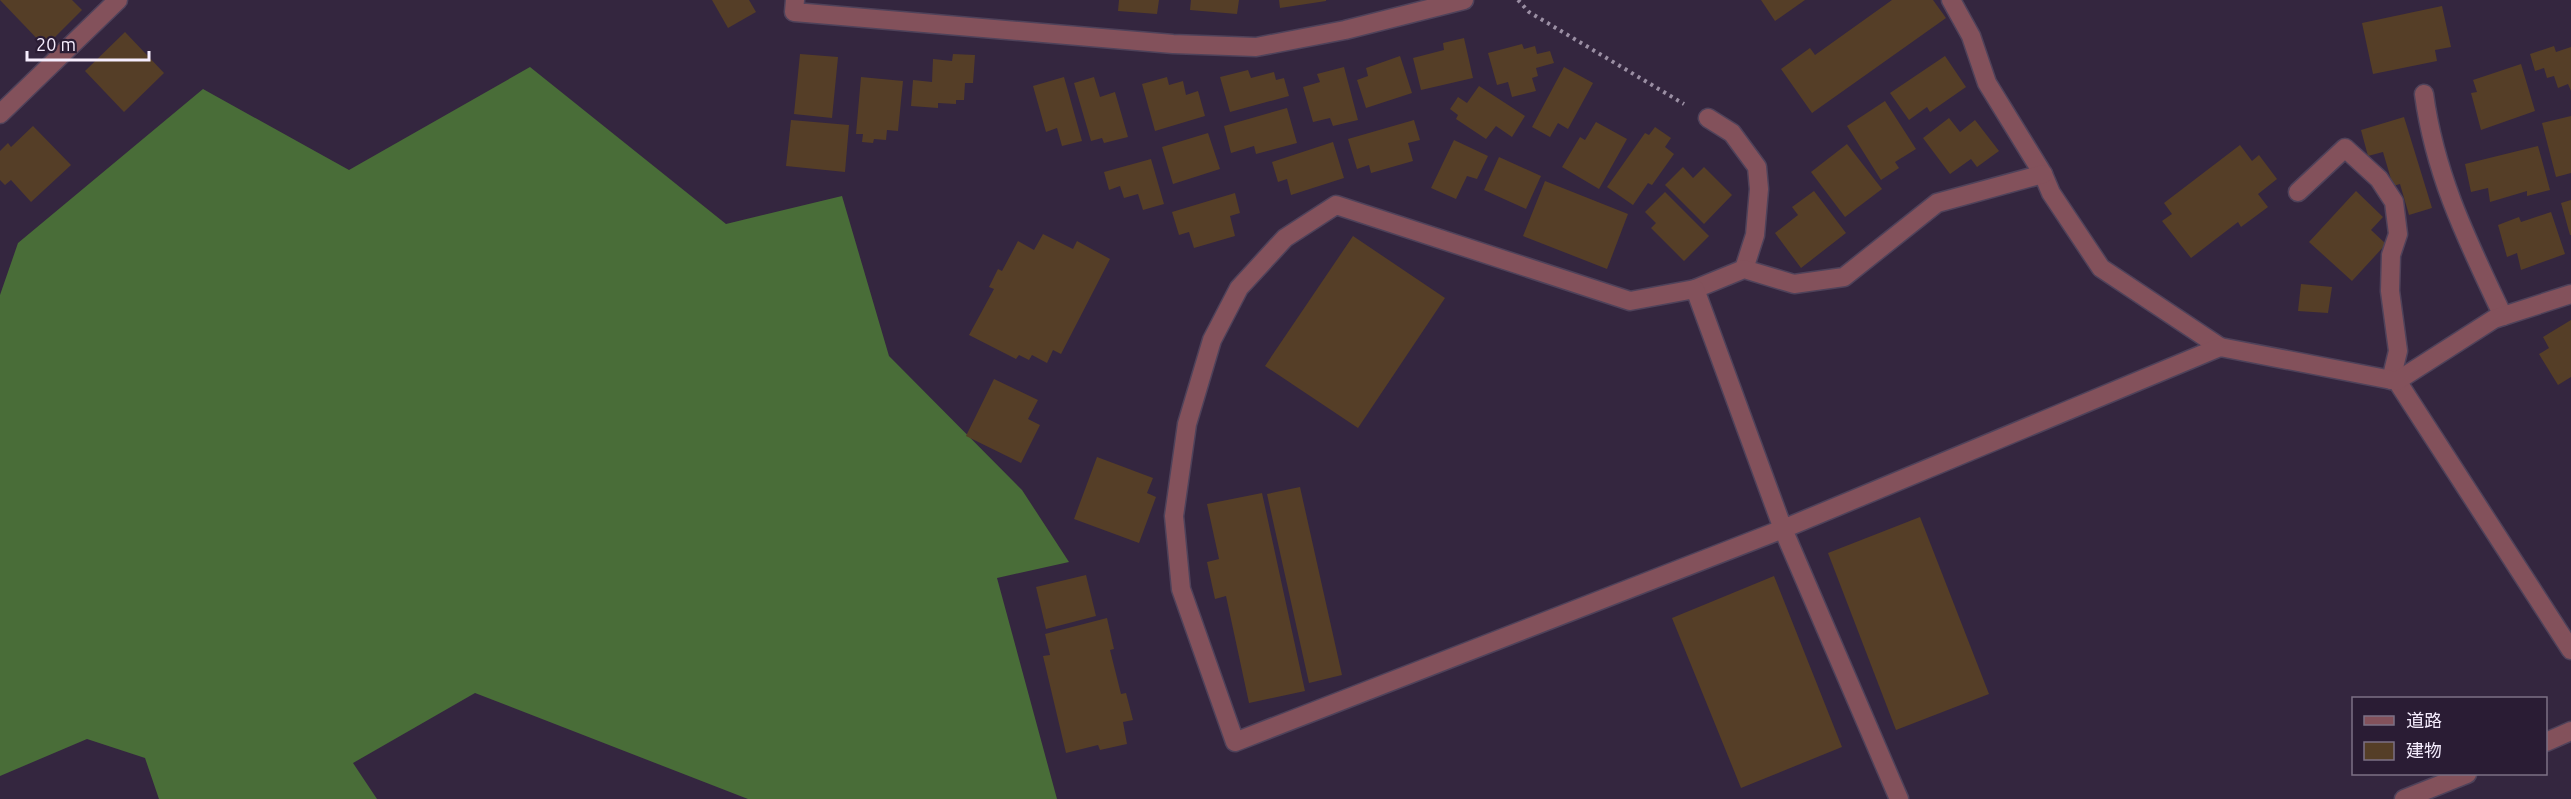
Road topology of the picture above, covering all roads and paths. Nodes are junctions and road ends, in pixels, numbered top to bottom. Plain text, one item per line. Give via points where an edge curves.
1 (118, 0) edge
2 (795, 0) edge
3 (1464, 0) edge
4 (1518, 0) edge
5 (1951, 0) edge
6 (2424, 94) dead end
7 (0, 114) edge
8 (1708, 118) joint
9 (2043, 174) junction
10 (2298, 192) dead end
11 (1744, 269) junction
12 (1695, 289) junction
13 (2571, 294) edge
14 (2502, 316) junction
15 (2220, 347) junction
16 (2394, 380) junction
17 (1783, 529) junction
18 (2571, 650) edge
19 (2571, 731) edge
20 (2547, 742) edge
21 (2464, 775) edge
22 (1899, 799) edge
23 (2404, 799) edge

1 - 7 street
2 - 3 street via 794,12 1173,44 1256,47 1345,30
4 - 8 path via 1529,12
5 - 9 street via 1971,36 1988,83
6 - 14 street via 2429,129 2455,214
8 - 11 street via 1731,133 1757,167 1755,235
9 - 11 street via 1937,203 1844,277 1794,284
9 - 15 street via 2051,193 2101,268
10 - 16 street via 2345,148 2379,179 2394,202 2398,234 2391,255 2390,291 2398,351
11 - 12 street
12 - 17 street
12 - 17 street via 1630,301 1336,205 1285,238 1239,288 1212,340 1187,424 1174,516 1181,589 1235,742
13 - 14 street
14 - 16 street
15 - 16 street
15 - 17 street
16 - 18 street
17 - 22 street
19 - 20 street
21 - 23 street

